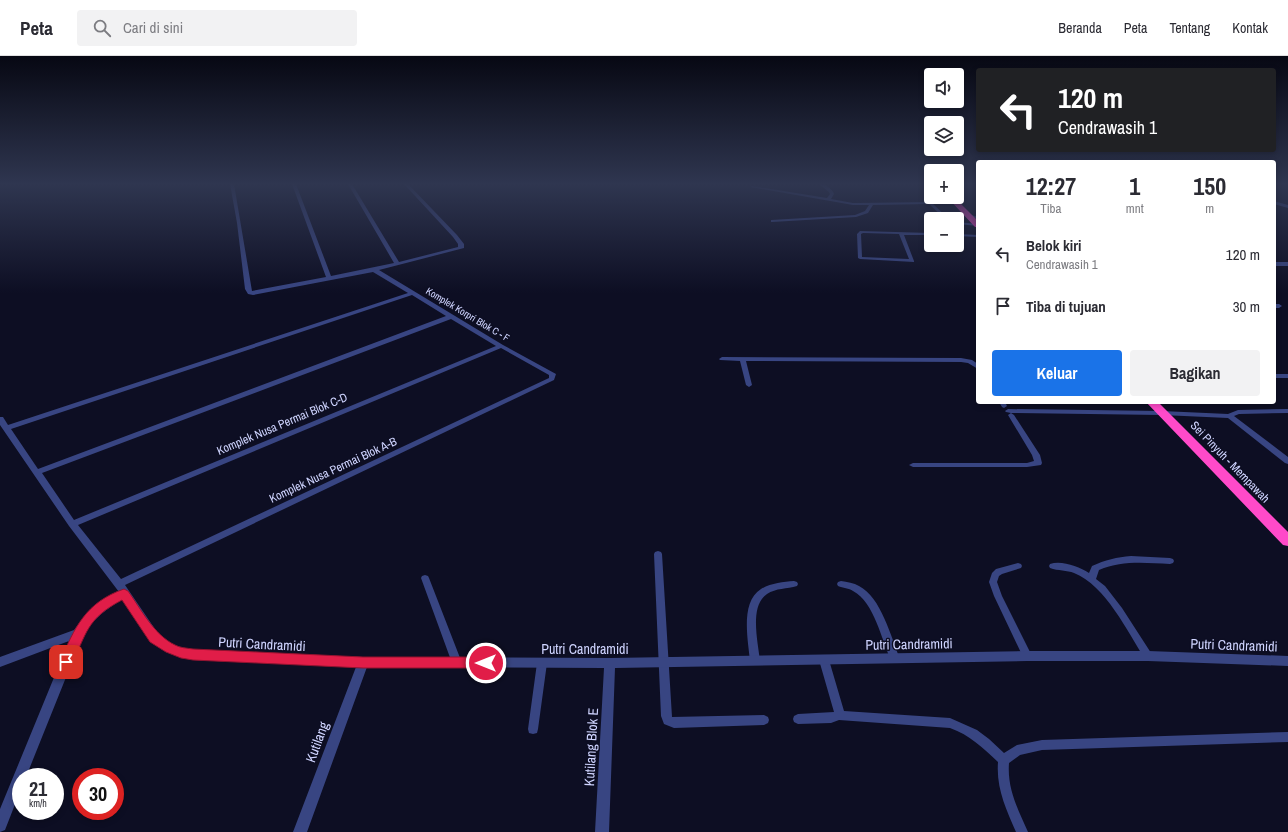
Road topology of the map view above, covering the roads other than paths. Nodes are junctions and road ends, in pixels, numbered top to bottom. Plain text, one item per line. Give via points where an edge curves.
1 (239, 220) edge
2 (307, 220) edge
3 (371, 220) edge
4 (440, 220) edge
5 (785, 220) edge
6 (772, 221) dead end
7 (964, 224) edge
8 (976, 225) edge
9 (901, 233) junction
10 (924, 234) edge
11 (964, 235) edge
12 (976, 236) edge
13 (397, 264) junction
14 (1276, 264) edge
15 (1288, 264) edge
16 (374, 270) junction
17 (329, 278) junction
18 (412, 293) junction
19 (452, 316) junction
20 (501, 346) junction
21 (722, 360) dead end
22 (743, 360) junction
23 (976, 366) edge
24 (553, 374) joint
25 (1276, 376) edge
26 (1288, 376) edge
27 (749, 385) dead end
28 (1154, 404) edge
29 (1006, 408) edge
30 (1288, 412) edge
31 (1162, 413) junction
32 (1230, 416) junction
33 (2, 423) edge
34 (1288, 461) edge
35 (913, 465) dead end
36 (37, 472) junction
37 (72, 524) junction
38 (1287, 538) edge
39 (658, 554) dead end
40 (1170, 561) dead end
41 (1018, 566) dead end
42 (1053, 566) dead end
43 (425, 578) dead end
44 (1092, 579) junction
45 (794, 584) dead end
46 (841, 584) dead end
47 (121, 589) junction
48 (78, 633) junction
49 (1027, 656) junction
50 (1148, 656) junction
51 (895, 659) junction
52 (824, 660) junction
53 (755, 661) junction
54 (1288, 661) edge
55 (0, 662) edge
56 (363, 662) junction
57 (457, 663) junction
58 (542, 663) junction
59 (610, 663) junction
60 (664, 663) junction
61 (839, 715) junction
62 (798, 719) dead end
63 (764, 720) dead end
64 (533, 729) dead end
65 (1288, 738) edge
66 (1004, 760) junction
67 (0, 825) edge
68 (300, 832) edge
69 (602, 832) edge
70 (1022, 832) edge

1 - 17 street via 250,293
2 - 17 street
3 - 13 street
4 - 13 street via 462,247
5 - 6 lane
7 - 8 lane
9 - 9 lane via 912,261 860,258 860,232
9 - 10 lane
11 - 12 lane
13 - 16 street
14 - 15 street
16 - 17 street
16 - 18 street, Komplek Korpri Blok C - F
18 - 19 street, Komplek Korpri Blok C - F
18 - 33 street
19 - 20 street, Komplek Korpri Blok C - F
19 - 36 street
20 - 24 street, Komplek Korpri Blok C - F
20 - 37 street, Komplek Nusa Permai Blok C-D
21 - 22 lane
22 - 23 lane via 961,360 970,361
22 - 27 lane
24 - 47 street, Komplek Nusa Permai Blok A-B via 548,382
25 - 26 street
28 - 31 highway, Sei Pinyuh - Mempawah
29 - 31 lane
29 - 35 lane via 1036,455 1038,463
30 - 32 street via 1238,412
31 - 32 street
31 - 38 highway, Sei Pinyuh - Mempawah
32 - 34 street
33 - 36 street, Putri Candramidi
36 - 37 street, Putri Candramidi
37 - 47 street, Putri Candramidi
39 - 60 lane
40 - 44 lane via 1126,559 1106,563 1095,568
41 - 49 lane via 1000,570 994,575 993,582
42 - 44 lane via 1070,568
43 - 57 lane
44 - 50 lane via 1103,588
45 - 53 lane via 767,589 757,598 751,609
46 - 51 lane via 856,588 872,604
47 - 48 street, Komplek Nusa Permai Blok A-B via 94,612
47 - 56 street, Putri Candramidi via 155,638 170,649 193,654
48 - 55 street
48 - 67 street, Komplek Nusa Permai Blok A-B
49 - 50 street, Putri Candramidi
49 - 51 street, Putri Candramidi
50 - 54 street, Putri Candramidi
51 - 52 street, Putri Candramidi
52 - 53 street, Putri Candramidi
52 - 61 lane
53 - 60 street, Putri Candramidi
56 - 57 street, Putri Candramidi
56 - 68 street, Kutilang
57 - 58 street, Putri Candramidi
58 - 59 street, Putri Candramidi
58 - 64 lane
59 - 60 street, Putri Candramidi
59 - 69 street, Kutilang Blok E
60 - 63 lane via 668,721 674,723
61 - 62 lane via 831,718
61 - 66 lane via 950,723 976,734
65 - 66 lane via 1042,744 1017,750
66 - 70 lane via 1002,771 1005,793

